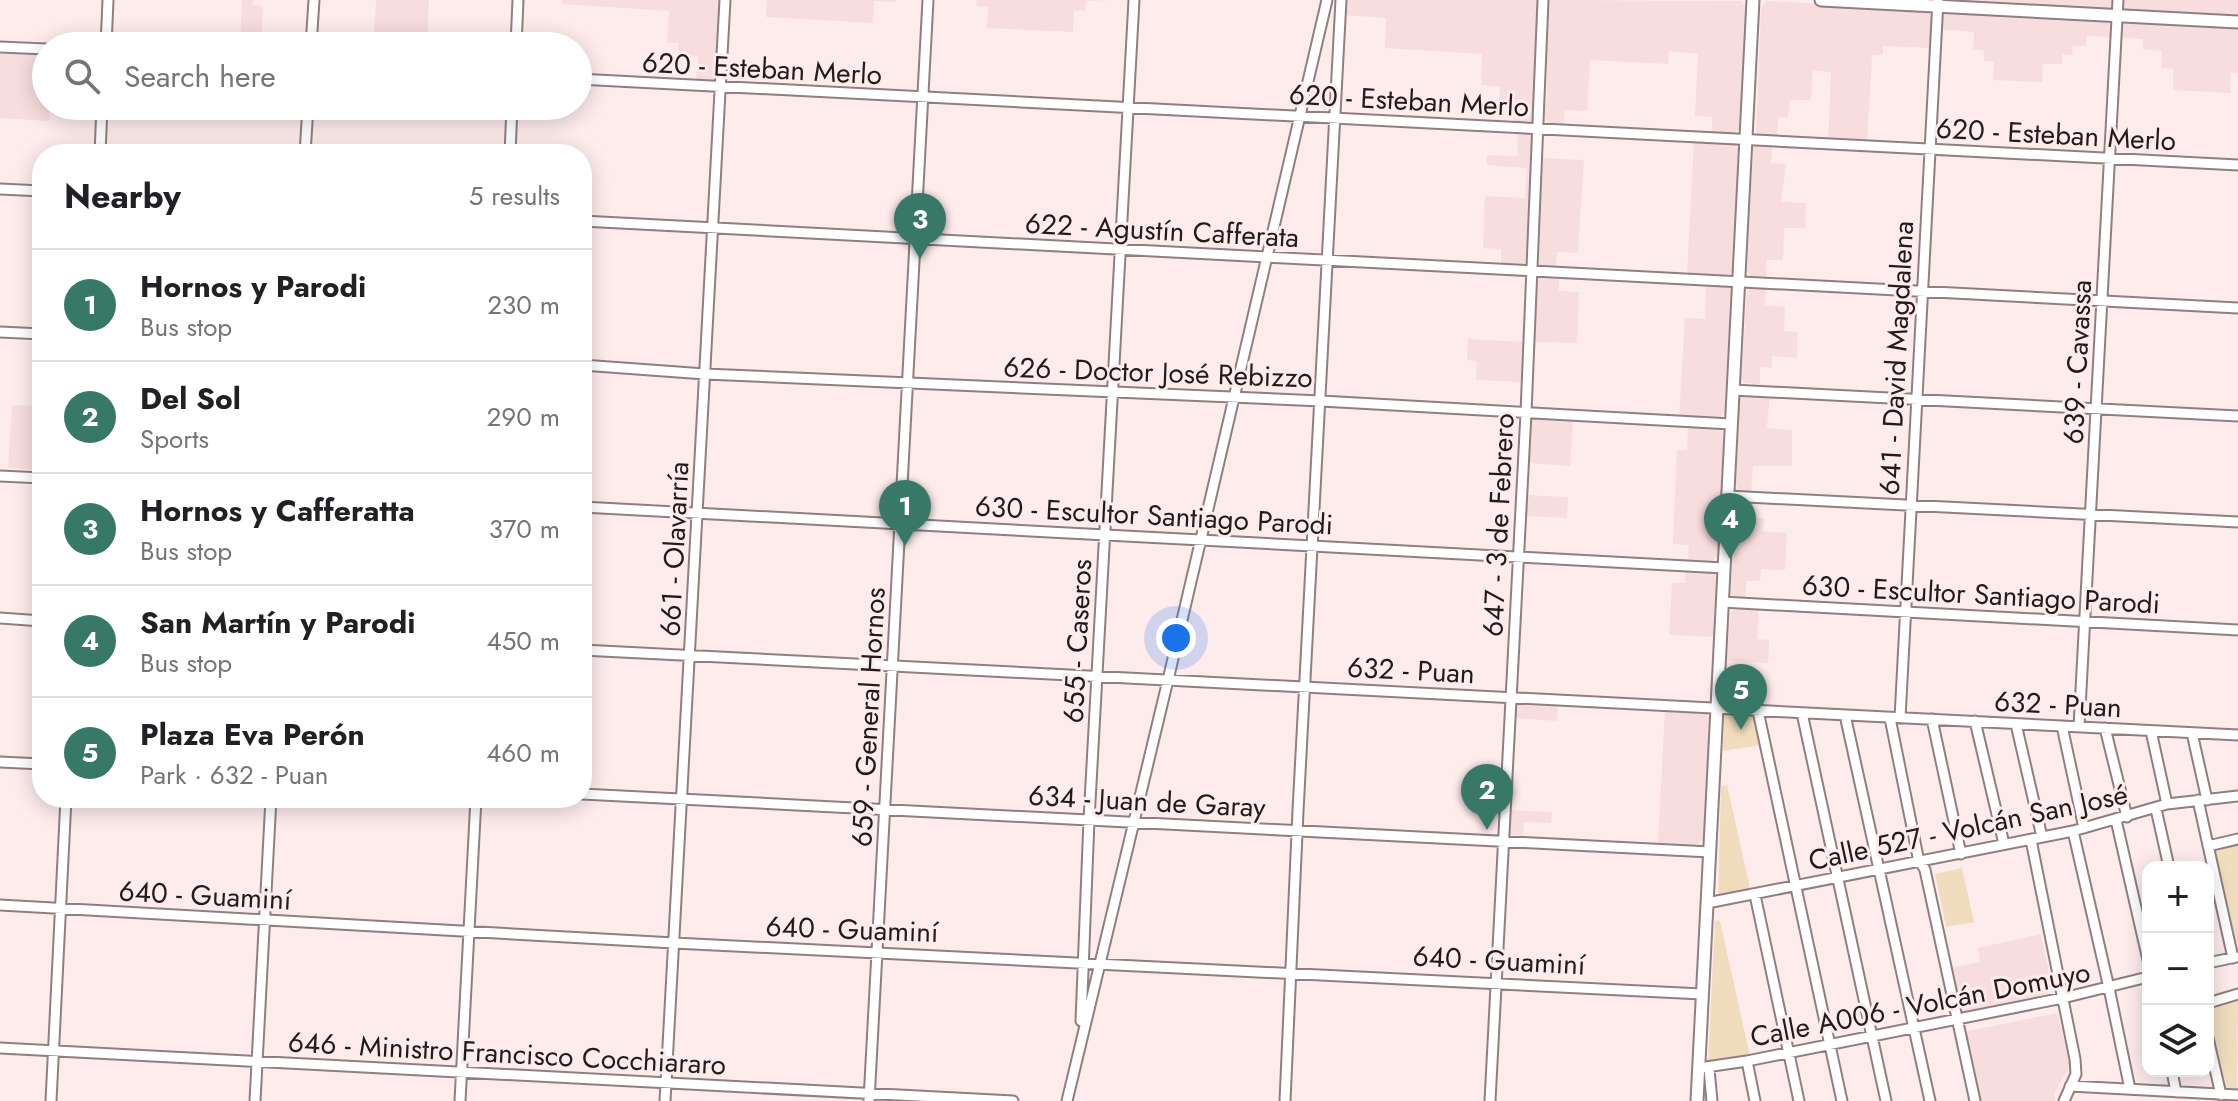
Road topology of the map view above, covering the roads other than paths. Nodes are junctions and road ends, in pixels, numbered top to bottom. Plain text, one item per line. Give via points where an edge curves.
1 (108, 0) edge
2 (314, 0) edge
3 (518, 0) edge
4 (725, 0) edge
5 (928, 0) edge
6 (1134, 0) edge
7 (1327, 0) edge
8 (1341, 0) edge
9 (1543, 0) edge
10 (1753, 0) edge
11 (1821, 0) edge
12 (2118, 0) edge
13 (1938, 3) edge
14 (2117, 15) junction
15 (2238, 22) edge
16 (107, 32) edge
17 (312, 32) edge
18 (517, 32) edge
19 (0, 47) edge
20 (32, 48) edge
21 (592, 80) edge
22 (720, 87) junction
23 (923, 99) junction
24 (1128, 109) junction
25 (1300, 116) junction
26 (1336, 118) junction
27 (101, 120) edge
28 (307, 120) edge
29 (511, 120) edge
30 (1538, 130) junction
31 (1746, 140) junction
32 (100, 144) edge
33 (306, 144) edge
34 (510, 144) edge
35 (1929, 149) junction
36 (2110, 159) junction
37 (2238, 165) edge
38 (0, 189) edge
39 (32, 191) edge
40 (592, 222) edge
41 (713, 228) junction
42 (916, 239) junction
43 (1120, 250) junction
44 (1268, 256) junction
45 (1328, 260) junction
46 (1532, 271) junction
47 (1739, 283) junction
48 (1921, 292) junction
49 (2102, 301) junction
50 (2238, 308) edge
51 (0, 332) edge
52 (32, 334) edge
53 (592, 366) edge
54 (705, 374) junction
55 (909, 384) junction
56 (1733, 390) junction
57 (1113, 393) junction
58 (1234, 398) junction
59 (1916, 400) junction
60 (1321, 401) junction
61 (2097, 409) junction
62 (1526, 413) junction
63 (2238, 416) edge
64 (1731, 424) junction
65 (0, 476) edge
66 (32, 478) edge
67 (1728, 496) junction
68 (1910, 506) junction
69 (592, 508) edge
70 (697, 513) junction
71 (2090, 514) junction
72 (2238, 522) edge
73 (900, 525) junction
74 (1105, 533) junction
75 (1200, 539) junction
76 (1313, 544) junction
77 (1518, 556) junction
78 (1724, 568) junction
79 (1722, 602) junction
80 (1905, 611) junction
81 (0, 618) edge
82 (32, 620) edge
83 (2085, 622) junction
84 (2238, 630) edge
85 (592, 651) edge
86 (690, 656) junction
87 (893, 668) junction
88 (1098, 677) junction
89 (1168, 680) junction
90 (1305, 686) junction
91 (1510, 697) junction
92 (1717, 709) junction
93 (1758, 711) junction
94 (1802, 713) junction
95 (1845, 715) junction
96 (1895, 718) junction
97 (1932, 719) junction
98 (1975, 721) junction
99 (2016, 724) junction
100 (2062, 726) junction
101 (2079, 727) junction
102 (2105, 728) junction
103 (2151, 731) junction
104 (2192, 733) junction
105 (2238, 735) edge
106 (0, 762) edge
107 (32, 764) edge
108 (592, 795) edge
109 (2238, 796) edge
110 (683, 800) junction
111 (2202, 800) junction
112 (2167, 804) junction
113 (66, 808) edge
114 (271, 808) edge
115 (476, 808) edge
116 (885, 809) junction
117 (2156, 809) junction
118 (2127, 817) junction
119 (1089, 820) junction
120 (2116, 820) junction
121 (1132, 822) junction
122 (2084, 828) junction
123 (1297, 830) junction
124 (2073, 831) junction
125 (2042, 837) junction
126 (2238, 839) edge
127 (2031, 840) junction
128 (1502, 842) junction
129 (2004, 844) junction
130 (2208, 846) junction
131 (1710, 852) junction
132 (1961, 854) junction
133 (2168, 861) edge
134 (1921, 862) junction
135 (1879, 870) junction
136 (1838, 878) junction
137 (1796, 886) junction
138 (1755, 895) junction
139 (1707, 903) junction
140 (0, 905) edge
141 (61, 909) junction
142 (265, 921) junction
143 (470, 931) junction
144 (2142, 934) edge
145 (674, 943) junction
146 (878, 952) junction
147 (2235, 957) edge
148 (1084, 961) junction
149 (1100, 962) junction
150 (2214, 962) edge
151 (1292, 972) junction
152 (2142, 979) edge
153 (1497, 982) junction
154 (2109, 988) junction
155 (1702, 994) junction
156 (2238, 994) edge
157 (2063, 998) junction
158 (2214, 1001) edge
159 (1958, 1019) junction
160 (1914, 1027) junction
161 (1871, 1035) junction
162 (1830, 1043) junction
163 (1080, 1044) junction
164 (0, 1048) edge
165 (53, 1051) junction
166 (1789, 1052) junction
167 (1747, 1061) junction
168 (257, 1062) junction
169 (2214, 1064) edge
170 (1704, 1068) junction
171 (461, 1074) junction
172 (2173, 1077) edge
173 (666, 1084) junction
174 (2070, 1086) junction
175 (2130, 1089) junction
176 (2176, 1092) junction
177 (2221, 1095) junction
178 (2238, 1095) edge
179 (870, 1097) edge
180 (51, 1101) edge
181 (255, 1101) edge
182 (460, 1101) edge
183 (665, 1101) edge
184 (1013, 1101) edge
185 (1067, 1101) edge
186 (1285, 1101) edge
187 (1490, 1101) edge
188 (1697, 1101) edge
189 (1712, 1101) edge
190 (1755, 1101) edge
191 (1799, 1101) edge
192 (1842, 1101) edge
193 (1886, 1101) edge
194 (1930, 1101) edge
195 (1975, 1101) edge
196 (2064, 1101) edge

1 - 16 street
2 - 17 street
3 - 18 street
4 - 22 street, 661 - Olavarría
5 - 23 street, 659 - General Hornos
6 - 24 street, 655 - Caseros
7 - 25 street
8 - 26 street
9 - 30 street, 647 - 3 de Febrero
10 - 31 main road
11 - 13 main road
12 - 14 street, 639 - Cavassa
13 - 14 main road
13 - 35 street, 641 - David Magdalena
14 - 15 main road
14 - 36 street, 639 - Cavassa
19 - 20 street
21 - 22 street, 620 - Esteban Merlo
22 - 23 street, 620 - Esteban Merlo
22 - 41 street, 661 - Olavarría
23 - 24 street, 620 - Esteban Merlo
23 - 42 street, 659 - General Hornos
24 - 25 street, 620 - Esteban Merlo
24 - 43 street, 655 - Caseros
25 - 26 street, 620 - Esteban Merlo
25 - 44 street
26 - 30 street, 620 - Esteban Merlo
26 - 45 street
27 - 32 street
28 - 33 street
29 - 34 street
30 - 31 street, 620 - Esteban Merlo
30 - 46 street, 647 - 3 de Febrero
31 - 35 street, 620 - Esteban Merlo
31 - 47 main road
35 - 36 street, 620 - Esteban Merlo
35 - 48 street, 641 - David Magdalena
36 - 37 street, 620 - Esteban Merlo
36 - 49 street, 639 - Cavassa
38 - 39 street
40 - 41 street, 622 - Agustín Cafferata
41 - 42 street, 622 - Agustín Cafferata
41 - 54 street, 661 - Olavarría
42 - 43 street, 622 - Agustín Cafferata
42 - 55 street, 659 - General Hornos
43 - 44 street, 622 - Agustín Cafferata
43 - 57 street, 655 - Caseros
44 - 45 street, 622 - Agustín Cafferata
44 - 58 street
45 - 46 street, 622 - Agustín Cafferata
45 - 60 street
46 - 47 street, 622 - Agustín Cafferata
46 - 62 street, 647 - 3 de Febrero
47 - 48 street, 622 - Agustín Cafferata
47 - 56 main road
48 - 49 street, 622 - Agustín Cafferata
48 - 59 street, 641 - David Magdalena
49 - 50 street, 622 - Agustín Cafferata
49 - 61 street, 639 - Cavassa
51 - 52 street
53 - 54 street, 626 - Doctor José Rebizzo
54 - 55 street, 626 - Doctor José Rebizzo
54 - 70 street, 661 - Olavarría
55 - 57 street, 626 - Doctor José Rebizzo
55 - 73 street, 659 - General Hornos
56 - 59 street
56 - 64 main road
57 - 58 street, 626 - Doctor José Rebizzo
57 - 74 street, 655 - Caseros
58 - 60 street, 626 - Doctor José Rebizzo
58 - 75 street
59 - 61 street
59 - 68 street, 641 - David Magdalena
60 - 62 street, 626 - Doctor José Rebizzo
60 - 76 street
61 - 63 street
61 - 71 street, 639 - Cavassa
62 - 64 street, 626 - Doctor José Rebizzo
62 - 77 street, 647 - 3 de Febrero
64 - 67 main road
65 - 66 street
67 - 68 street
67 - 78 main road
68 - 71 street
68 - 80 street, 641 - David Magdalena
69 - 70 street, 630 - Escultor Santiago Parodi
70 - 73 street, 630 - Escultor Santiago Parodi
70 - 86 street, 661 - Olavarría
71 - 72 street
71 - 83 street, 639 - Cavassa
73 - 74 street, 630 - Escultor Santiago Parodi
73 - 87 street, 659 - General Hornos
74 - 75 street, 630 - Escultor Santiago Parodi
74 - 88 street, 655 - Caseros
75 - 76 street, 630 - Escultor Santiago Parodi
75 - 89 street
76 - 77 street, 630 - Escultor Santiago Parodi
76 - 90 street
77 - 78 street, 630 - Escultor Santiago Parodi
77 - 91 street, 647 - 3 de Febrero
78 - 79 main road
79 - 80 street, 630 - Escultor Santiago Parodi
79 - 92 main road
80 - 83 street, 630 - Escultor Santiago Parodi
80 - 96 street, 641 - David Magdalena
81 - 82 street
83 - 84 street, 630 - Escultor Santiago Parodi
83 - 101 street, 639 - Cavassa
85 - 86 street, 632 - Puan
86 - 87 street, 632 - Puan
86 - 110 street, 661 - Olavarría
87 - 88 street, 632 - Puan
87 - 116 street, 659 - General Hornos
88 - 89 street, 632 - Puan
88 - 119 street, 655 - Caseros
89 - 90 street, 632 - Puan
89 - 121 street
90 - 91 street, 632 - Puan
90 - 123 street
91 - 92 street, 632 - Puan
91 - 128 street, 647 - 3 de Febrero
92 - 93 street, 632 - Puan
92 - 131 main road
93 - 94 street, 632 - Puan
93 - 137 street
94 - 95 street, 632 - Puan
94 - 136 street
95 - 96 street, 632 - Puan
95 - 135 street
96 - 97 street, 632 - Puan
96 - 134 street, 641 - David Magdalena
97 - 98 street, 632 - Puan
97 - 132 street
98 - 99 street, 632 - Puan
98 - 129 street
99 - 100 street, 632 - Puan
99 - 125 street
100 - 101 street, 632 - Puan
100 - 122 street
101 - 102 street, 632 - Puan
102 - 103 street, 632 - Puan
102 - 118 street
103 - 104 street, 632 - Puan
103 - 112 street
104 - 105 street, 632 - Puan
104 - 111 street
106 - 107 street
108 - 110 street, 634 - Juan de Garay
109 - 111 street, Calle 527 - Volcán San José
110 - 116 street, 634 - Juan de Garay
110 - 145 street, 661 - Olavarría
111 - 112 street, Calle 527 - Volcán San José
111 - 130 street
112 - 117 street, Calle 527 - Volcán San José
113 - 141 street
114 - 142 street
115 - 143 street
116 - 119 street, 634 - Juan de Garay
116 - 146 street, 659 - General Hornos
117 - 118 street, Calle 527 - Volcán San José
117 - 133 street
118 - 120 street, Calle 527 - Volcán San José
119 - 121 street, 634 - Juan de Garay
119 - 148 street, 655 - Caseros
120 - 122 street, Calle 527 - Volcán San José
120 - 144 street
121 - 123 street, 634 - Juan de Garay
121 - 149 street
122 - 124 street, Calle 527 - Volcán San José
123 - 128 street, 634 - Juan de Garay
123 - 151 street
124 - 125 street, Calle 527 - Volcán San José
124 - 154 street
125 - 127 street, Calle 527 - Volcán San José
126 - 130 street
127 - 129 street, Calle 527 - Volcán San José
127 - 157 street
128 - 131 street, 634 - Juan de Garay
128 - 153 street, 647 - 3 de Febrero
129 - 132 street, Calle 527 - Volcán San José
130 - 147 street
131 - 139 main road
132 - 134 street, Calle 527 - Volcán San José
134 - 135 street, Calle 527 - Volcán San José
134 - 159 street, 641 - David Magdalena
135 - 136 street, Calle 527 - Volcán San José
135 - 160 street
136 - 137 street, Calle 527 - Volcán San José
136 - 161 street
137 - 138 street, Calle 527 - Volcán San José
137 - 162 street
138 - 139 street, Calle 527 - Volcán San José
138 - 166 street
139 - 155 main road
140 - 141 street, 640 - Guaminí
141 - 142 street, 640 - Guaminí
141 - 165 street
142 - 143 street, 640 - Guaminí
142 - 168 street
143 - 145 street, 640 - Guaminí
143 - 171 street
145 - 146 street, 640 - Guaminí
145 - 173 street, 661 - Olavarría
146 - 148 street, 640 - Guaminí
146 - 179 street, 659 - General Hornos
147 - 150 street
148 - 149 street, 640 - Guaminí
148 - 163 street, 655 - Caseros
149 - 151 street, 640 - Guaminí
149 - 163 street
151 - 153 street, 640 - Guaminí
151 - 186 street
152 - 154 street, Calle A006 - Volcán Domuyo
153 - 155 street, 640 - Guaminí
153 - 187 street, 647 - 3 de Febrero
154 - 157 street, Calle A006 - Volcán Domuyo
154 - 175 street
155 - 170 main road
156 - 158 street
157 - 159 street, Calle A006 - Volcán Domuyo
157 - 174 street via 2075,1059
159 - 160 street, Calle A006 - Volcán Domuyo
159 - 195 street, 641 - David Magdalena
160 - 161 street, Calle A006 - Volcán Domuyo
160 - 194 street
161 - 162 street, Calle A006 - Volcán Domuyo
161 - 193 street
162 - 166 street, Calle A006 - Volcán Domuyo
162 - 192 street
163 - 185 street
164 - 165 street, 646 - Ministro Francisco Cocchiararo
165 - 168 street, 646 - Ministro Francisco Cocchiararo
165 - 180 street
166 - 167 street, Calle A006 - Volcán Domuyo
166 - 191 street
167 - 170 street, Calle A006 - Volcán Domuyo
167 - 190 street
168 - 171 street, 646 - Ministro Francisco Cocchiararo
168 - 181 street
169 - 177 street
170 - 188 main road
170 - 189 street
171 - 173 street, 646 - Ministro Francisco Cocchiararo
171 - 182 street
172 - 176 street
173 - 179 street, 646 - Ministro Francisco Cocchiararo
173 - 183 street, 661 - Olavarría
174 - 175 street
174 - 196 street
175 - 176 street
176 - 177 street
177 - 178 street
179 - 184 street, 646 - Ministro Francisco Cocchiararo

